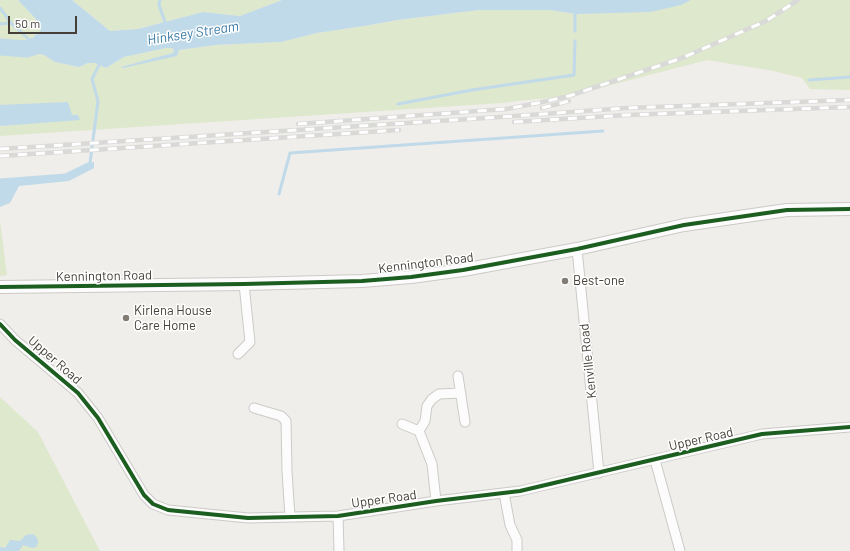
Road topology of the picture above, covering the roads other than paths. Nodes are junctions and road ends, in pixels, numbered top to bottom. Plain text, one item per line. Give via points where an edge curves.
1 (850, 209) edge
2 (577, 249) junction
3 (244, 284) junction
4 (0, 287) edge
5 (0, 324) edge
6 (238, 354) dead end
7 (458, 376) dead end
8 (461, 393) junction
9 (254, 408) dead end
10 (465, 422) dead end
11 (402, 424) dead end
12 (850, 427) edge
13 (419, 432) junction
14 (655, 460) junction
15 (599, 473) junction
16 (504, 494) junction
17 (436, 501) junction
18 (338, 516) junction
19 (290, 517) junction
20 (339, 551) edge
21 (517, 551) edge
22 (680, 551) edge

1 - 2 street, Kennington Road via 787,210 684,225
2 - 3 street, Kennington Road via 411,277
2 - 15 street, Kenville Road
3 - 4 street, Kennington Road
3 - 6 street via 250,342
5 - 19 street, Upper Road via 82,398 98,418 144,495 153,504 168,510 212,515 248,518
7 - 8 street
8 - 10 street
8 - 13 street via 439,394 432,399 427,406 425,421
9 - 19 street via 281,416 286,421
11 - 13 street
12 - 14 street, Upper Road via 762,434
13 - 17 street via 432,464
14 - 15 street, Upper Road
14 - 22 street
15 - 16 street, Upper Road
16 - 17 street, Upper Road
16 - 21 street via 510,524 517,540
17 - 18 street, Upper Road
18 - 19 street, Upper Road
18 - 20 street

